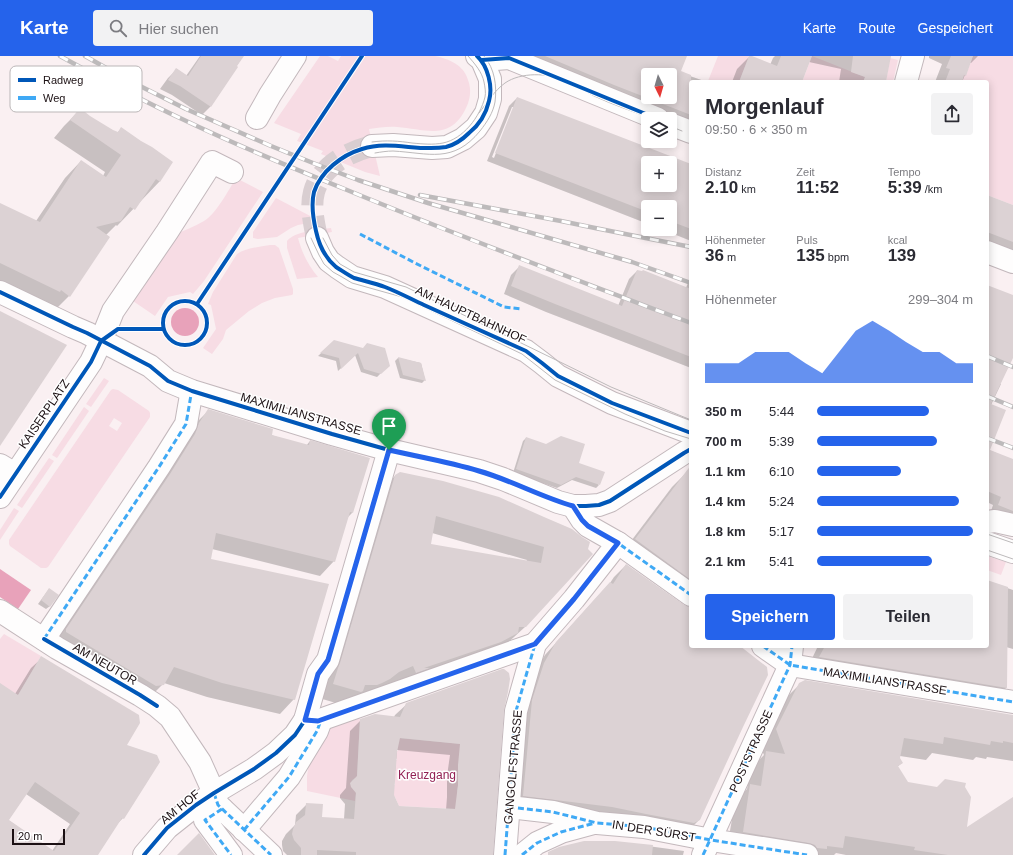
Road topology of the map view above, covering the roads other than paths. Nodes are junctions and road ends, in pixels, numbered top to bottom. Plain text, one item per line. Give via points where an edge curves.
1 (295, 56) edge
2 (913, 56) edge
3 (480, 58) edge
4 (907, 80) edge
5 (641, 112) edge
6 (257, 118) dead end
7 (677, 127) edge
8 (689, 131) edge
9 (372, 146) tunnel mouth
10 (232, 172) dead end
11 (317, 238) tunnel mouth
12 (989, 253) edge
13 (1013, 262) edge
14 (0, 292) edge
15 (101, 341) junction
16 (191, 395) dead end
17 (689, 432) edge
18 (389, 450) junction
19 (689, 450) edge
20 (8, 470) edge
21 (0, 497) edge
22 (573, 506) junction
23 (989, 522) edge
24 (1013, 525) edge
25 (618, 543) junction
26 (989, 544) edge
27 (1013, 552) edge
28 (689, 594) edge
29 (0, 611) edge
30 (44, 639) junction
31 (535, 644) junction
32 (769, 648) edge
33 (791, 656) edge
34 (1013, 702) edge
35 (313, 720) junction
36 (218, 801) junction
37 (509, 807) junction
38 (597, 823) junction
39 (244, 830) junction
40 (707, 848) edge
41 (144, 855) edge
42 (231, 855) edge
43 (271, 855) edge
44 (506, 855) edge
45 (522, 855) edge
46 (807, 855) edge

1 - 6 street
2 - 4 street
3 - 5 street via 509,58
3 - 9 street via 490,79 490,99 486,113 476,128 463,139 447,147
7 - 8 street
10 - 15 street, KAISERPLATZ via 212,162 113,311
11 - 17 street, AM HAUPTBAHNHOF via 329,261 352,277 385,287 526,351 558,376 612,403
12 - 13 street
14 - 15 street, MAXIMILIANSTRASSE
15 - 18 street, MAXIMILIANSTRASSE via 150,366 168,381 192,391
15 - 20 street, KAISERPLATZ via 91,362
16 - 30 street via 186,424
18 - 22 street, MAXIMILIANSTRASSE via 479,471
18 - 35 street via 328,660 318,674
19 - 22 street via 610,501 599,505
20 - 21 street, KAISERPLATZ
22 - 25 street via 588,526
23 - 24 street
25 - 28 street
25 - 31 street, GANGOLFSTRASSE
26 - 27 street
29 - 30 street, AM NEUTOR
30 - 36 street, AM NEUTOR via 140,695 170,717 200,762
31 - 35 street
31 - 37 street, GANGOLFSTRASSE via 516,711
32 - 33 street, MAXIMILIANSTRASSE
33 - 34 street, MAXIMILIANSTRASSE
33 - 40 street, POSTSTRASSE
35 - 36 street
35 - 39 street via 317,731 289,777
36 - 39 street
36 - 41 street, AM HOF via 196,805 167,828
36 - 42 street via 205,820
37 - 38 street, IN DER SÜRST via 553,812
37 - 44 street, GANGOLFSTRASSE
38 - 40 street, IN DER SÜRST via 644,827
38 - 45 street, IN DER SÜRST via 561,832 537,843
39 - 43 street
40 - 46 street, IN DER SÜRST

